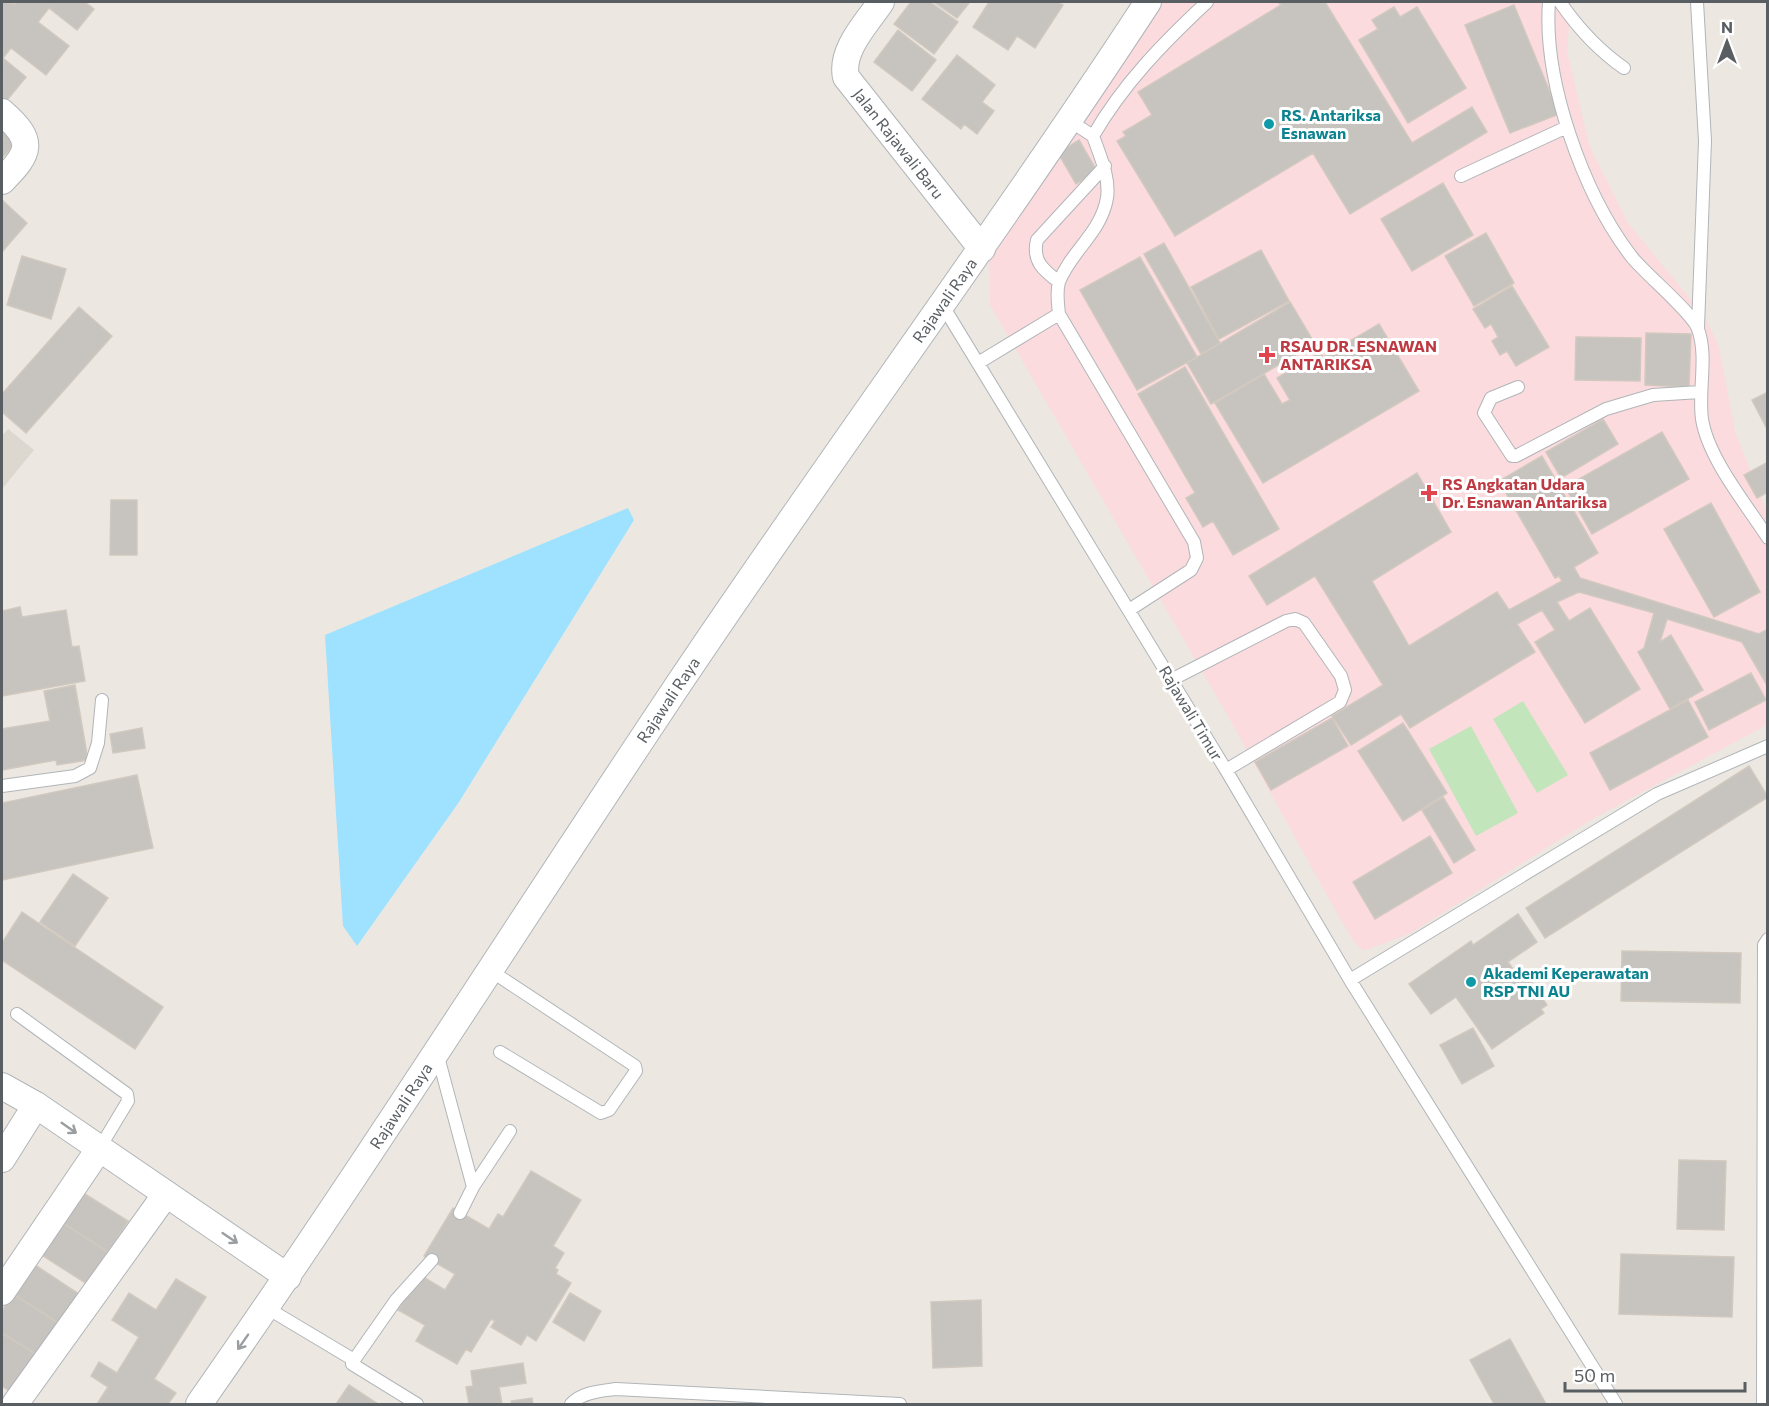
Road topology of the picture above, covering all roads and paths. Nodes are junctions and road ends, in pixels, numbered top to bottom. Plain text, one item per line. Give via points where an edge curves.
1 (881, 2) edge
2 (1148, 2) edge
3 (1207, 2) edge
4 (1549, 2) edge
5 (1560, 2) edge
6 (1697, 2) edge
7 (1624, 68) dead end
8 (2, 112) edge
9 (1070, 121) junction
10 (1567, 127) junction
11 (1093, 136) junction
12 (1105, 166) junction
13 (1461, 176) dead end
14 (2, 181) edge
15 (982, 249) junction
16 (1059, 282) junction
17 (943, 306) junction
18 (1059, 314) junction
19 (1698, 327) junction
20 (978, 363) junction
21 (1518, 387) dead end
22 (1700, 392) junction
23 (1767, 538) edge
24 (1129, 610) junction
25 (1171, 680) junction
26 (102, 700) dead end
27 (1767, 746) edge
28 (1226, 770) junction
29 (2, 786) edge
30 (1767, 939) edge
31 (491, 971) junction
32 (1350, 980) junction
33 (16, 1014) dead end
34 (436, 1052) junction
35 (500, 1052) dead end
36 (2, 1086) edge
37 (36, 1105) junction
38 (510, 1131) dead end
39 (99, 1149) junction
40 (2, 1159) edge
41 (473, 1188) junction
42 (166, 1194) junction
43 (460, 1213) dead end
44 (432, 1260) dead end
45 (288, 1277) junction
46 (2, 1292) edge
47 (267, 1308) junction
48 (354, 1360) junction
49 (15, 1404) edge
50 (199, 1404) edge
51 (417, 1404) edge
52 (572, 1404) edge
53 (900, 1404) edge
54 (1616, 1404) edge
55 (1763, 1404) edge

1 - 15 street, Jalan Rajawali Baru via 846,57 846,77
2 - 9 street, Rajawali Raya
3 - 11 lane via 1121,92
4 - 10 lane via 1547,21
5 - 7 lane via 1602,52
6 - 19 lane via 1705,141
8 - 14 street via 21,130 26,145 21,161
9 - 11 lane
9 - 15 street, Rajawali Raya
10 - 13 lane
10 - 19 lane via 1586,182 1631,256
11 - 12 lane
12 - 16 lane via 1107,196 1098,226
12 - 16 lane via 1037,240 1037,263
15 - 17 street, Rajawali Raya
16 - 18 lane
17 - 20 lane, Rajawali Timur
17 - 31 street, Rajawali Raya via 667,700
18 - 20 lane
18 - 24 lane via 1197,549 1191,570
19 - 22 lane via 1702,348
20 - 24 lane, Rajawali Timur
21 - 22 lane via 1491,398 1484,413 1512,456 1605,409 1653,395
22 - 23 lane via 1703,421 1713,451
24 - 25 lane, Rajawali Timur
25 - 28 lane, Rajawali Timur
25 - 28 lane via 1295,619 1304,622 1341,676 1345,690 1340,702
26 - 29 lane via 98,743 90,768 75,776
27 - 32 lane via 1657,794
28 - 32 lane, Rajawali Timur
30 - 55 lane
31 - 34 street, Rajawali Raya
31 - 35 lane via 635,1066 636,1071 609,1110 601,1113
32 - 54 lane, Rajawali Timur
33 - 39 lane via 127,1094 128,1101
34 - 41 lane
34 - 45 street, Rajawali Raya
36 - 37 street
37 -> 39 street
37 - 40 street
38 - 41 lane
39 - 42 street
39 - 46 street
41 - 43 lane
42 -> 45 street
42 - 49 street
44 - 48 lane via 396,1300
45 - 47 street, Rajawali Raya
47 - 48 lane
47 -> 50 street, Rajawali Raya
48 - 51 lane via 352,1364
52 - 53 lane via 597,1391 616,1389

